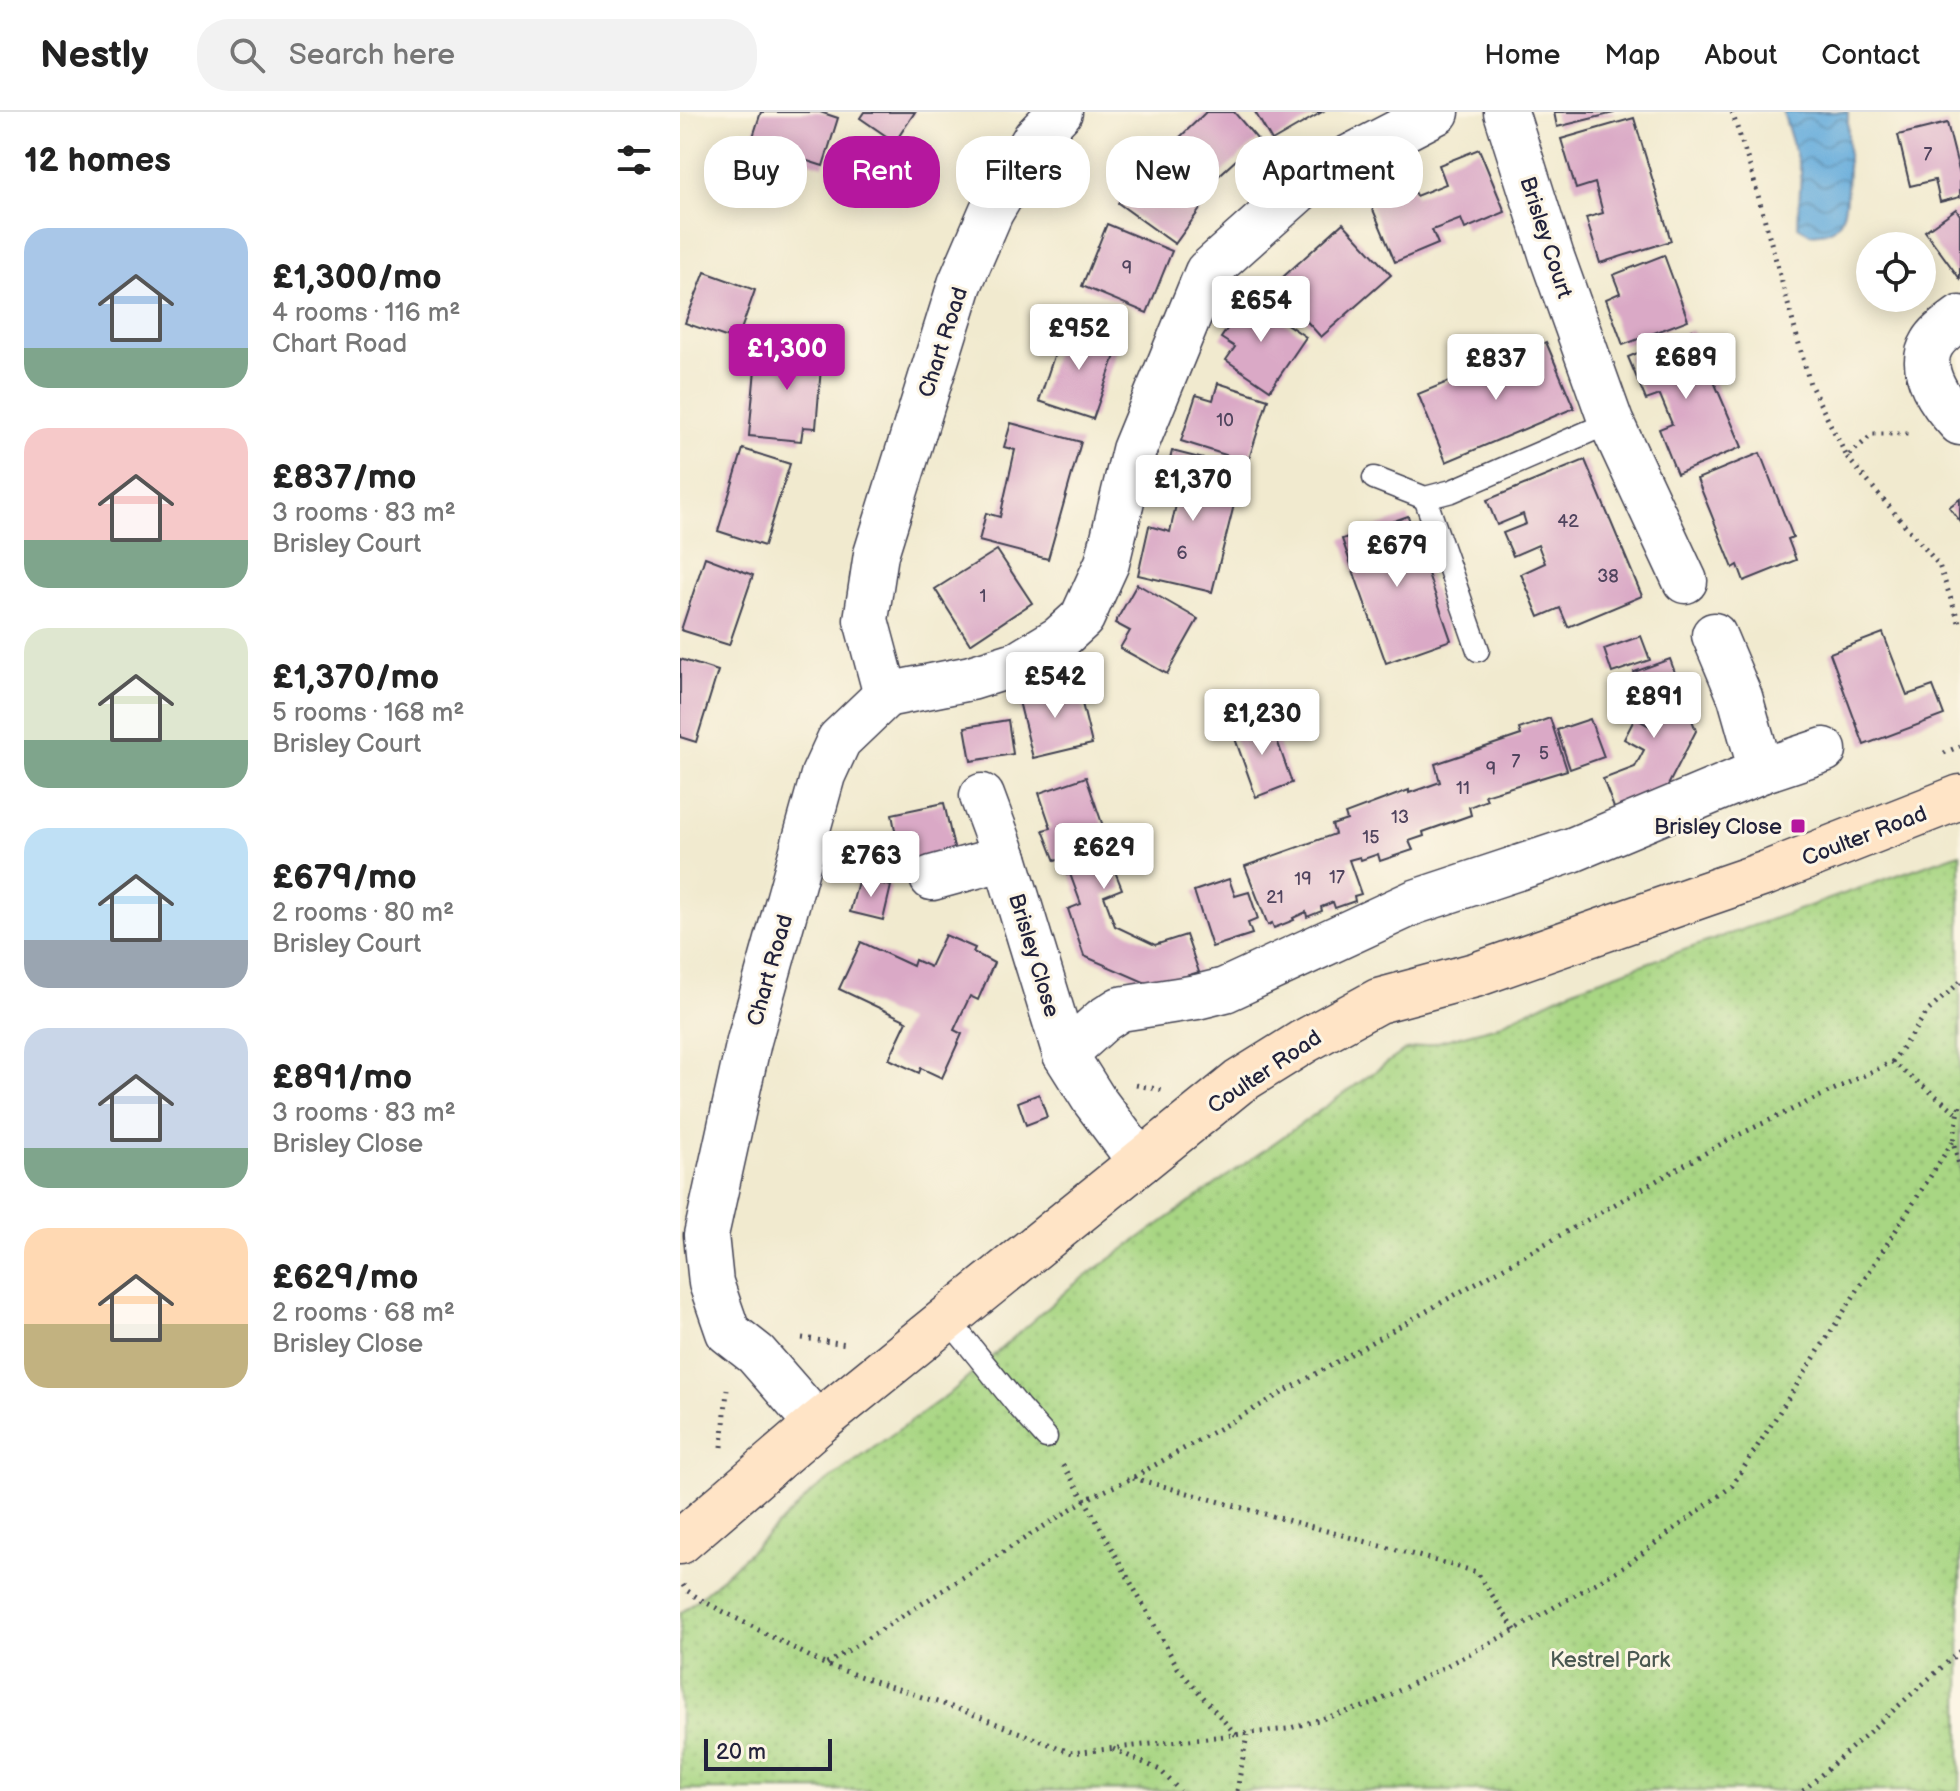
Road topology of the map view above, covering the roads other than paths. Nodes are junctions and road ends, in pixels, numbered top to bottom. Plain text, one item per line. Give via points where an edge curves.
1 (1060, 112) edge
2 (1437, 112) edge
3 (1506, 112) edge
4 (1960, 318) edge
5 (1611, 422) junction
6 (1960, 423) edge
7 (1374, 478) dead end
8 (1425, 498) junction
9 (1685, 581) dead end
10 (1714, 635) dead end
11 (1478, 650) dead end
12 (886, 695) junction
13 (1824, 750) dead end
14 (1761, 771) junction
15 (982, 796) dead end
16 (1960, 797) edge
17 (1005, 858) junction
18 (932, 878) dead end
19 (1065, 1054) junction
20 (1140, 1162) junction
21 (948, 1319) junction
22 (817, 1424) junction
23 (1046, 1437) road end
24 (680, 1542) edge

1 - 12 street, Chart Road via 1035,138 991,212 960,284 876,554 866,620
2 - 12 street via 1317,174 1207,272 1134,450 1107,563 1082,618 1019,663
3 - 5 street, Brisley Court
4 - 6 street via 1932,344 1928,357 1939,397
5 - 8 lane
5 - 9 street, Brisley Court
7 - 8 lane
8 - 11 lane
10 - 14 street via 1740,697
12 - 22 street, Chart Road via 839,740 823,775 749,1041 706,1235 711,1283 728,1332 756,1354
13 - 14 street, Brisley Close
14 - 19 street, Brisley Close via 1572,850 1415,902 1225,990 1120,1009
15 - 17 street, Brisley Close
16 - 20 street, Coulter Road via 1716,891 1475,975 1378,1001 1239,1082
17 - 18 street
17 - 19 street, Brisley Close
19 - 20 street, Brisley Close
20 - 21 street, Coulter Road
21 - 22 street, Coulter Road
21 - 23 lane
22 - 24 street, Coulter Road

